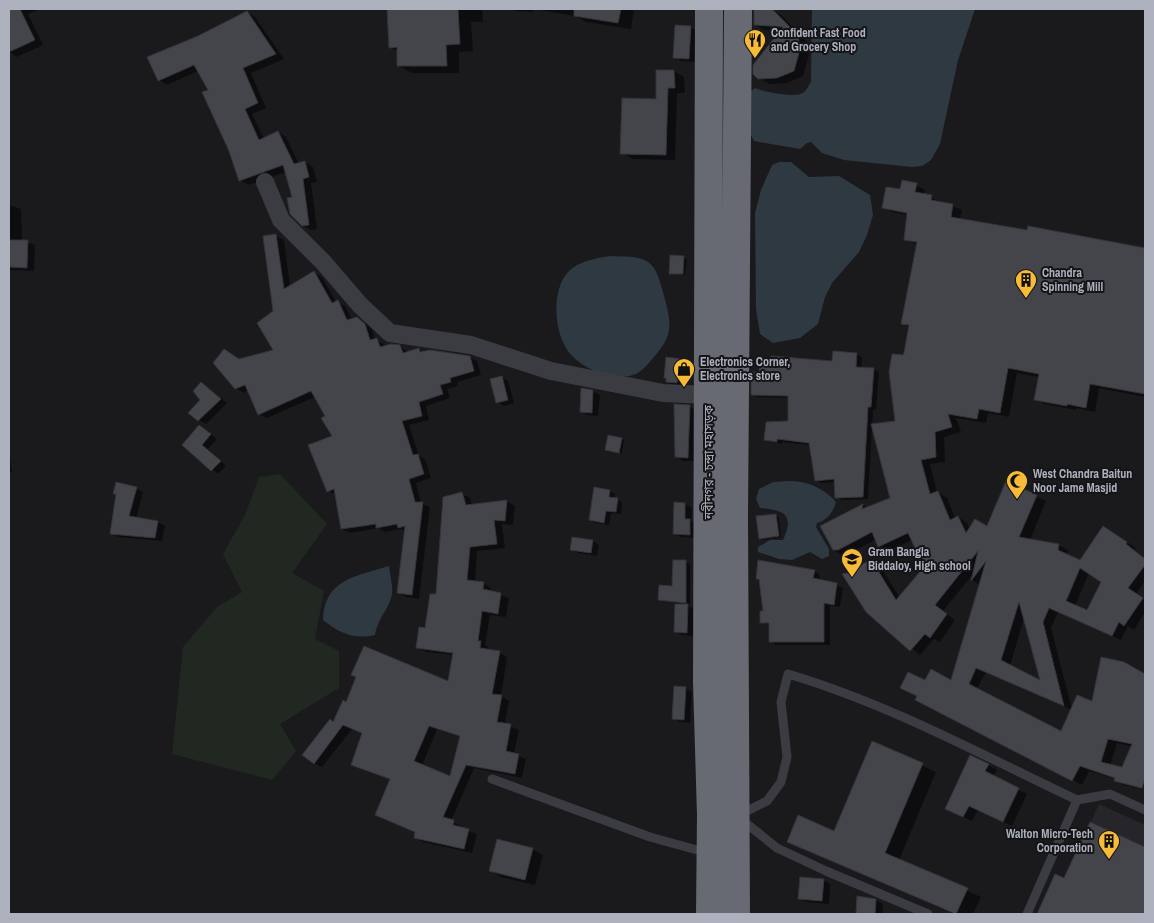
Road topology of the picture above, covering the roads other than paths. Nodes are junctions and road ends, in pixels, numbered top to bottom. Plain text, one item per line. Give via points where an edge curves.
1 (709, 9) edge
2 (738, 9) edge
3 (265, 182) dead end
4 (709, 395) junction
5 (492, 779) dead end
6 (1077, 800) junction
7 (1145, 810) edge
8 (737, 816) junction
9 (710, 854) junction
10 (710, 914) edge
11 (736, 914) edge
12 (928, 914) edge
13 (1027, 914) edge

1 - 4 highway, নবীনগর - চন্দ্রা মহাসড়ক
2 - 8 highway, নবীনগর - চন্দ্রা মহাসড়ক via 734,507
3 - 4 street via 281,220 360,305 390,332 470,345 552,371 663,393
4 - 9 highway, নবীনগর - চন্দ্রা মহাসড়ক via 707,682
5 - 9 lane via 650,837
6 - 7 lane via 1110,794
6 - 8 lane via 894,713 829,686 788,674 781,702 787,756 781,782 767,801
6 - 13 lane
8 - 11 highway, নবীনগর - চন্দ্রা মহাসড়ক
8 - 12 lane via 777,848
9 - 10 highway, নবীনগর - চন্দ্রা মহাসড়ক

